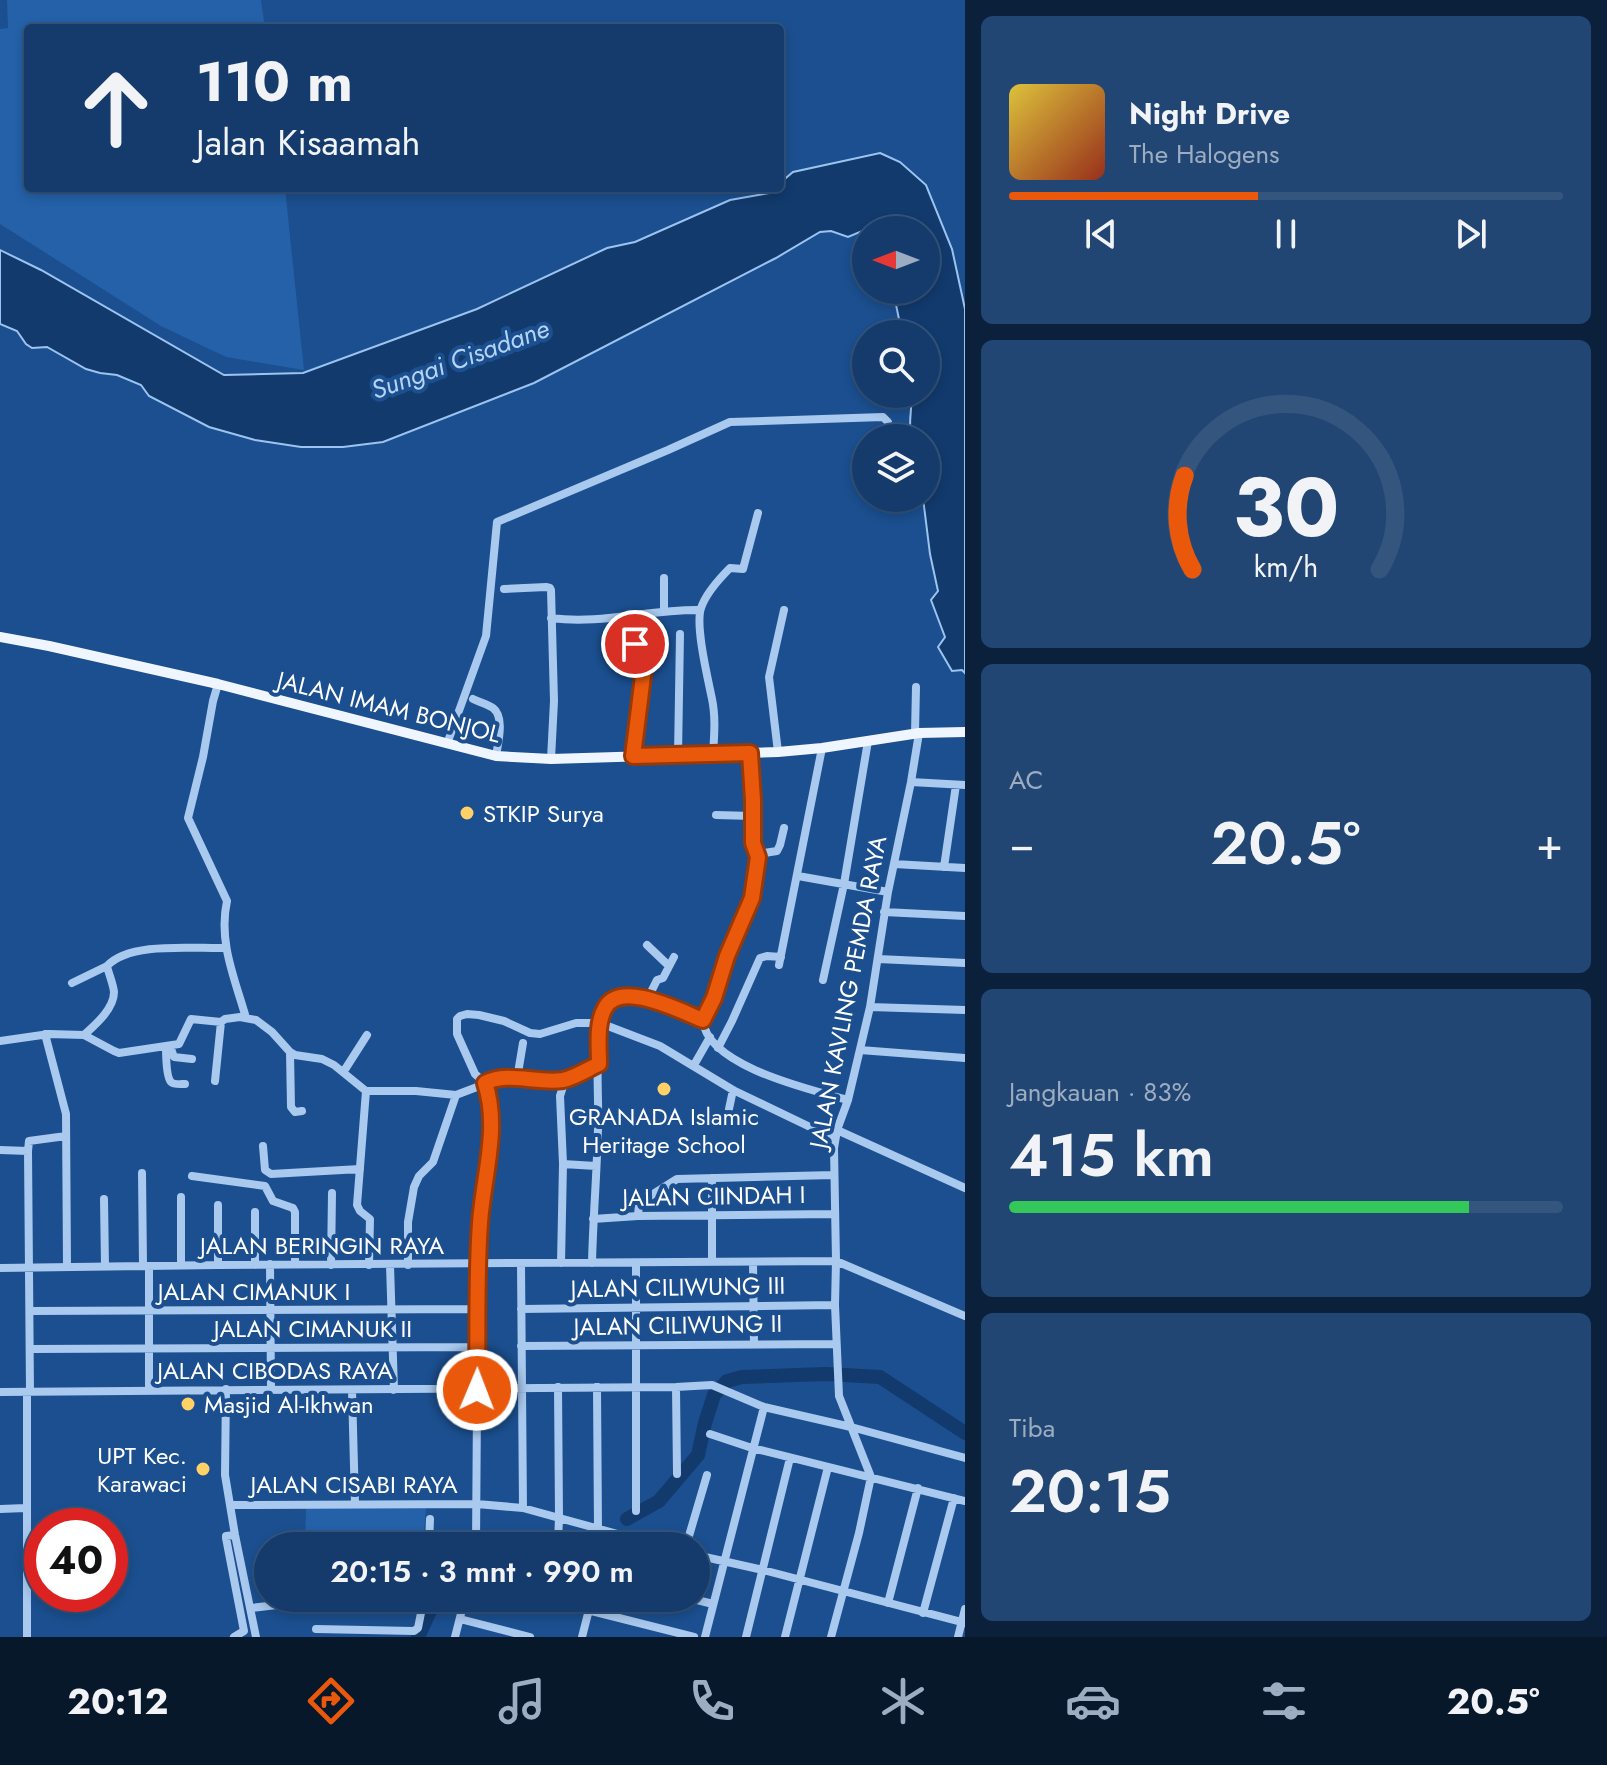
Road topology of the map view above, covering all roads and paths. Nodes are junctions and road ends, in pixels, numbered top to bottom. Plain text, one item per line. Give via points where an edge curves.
1 (888, 424) edge
2 (758, 513) dead end
3 (664, 578) dead end
4 (504, 589) dead end
5 (700, 610) junction
6 (784, 610) dead end
7 (664, 611) junction
8 (631, 616) junction
9 (551, 618) junction
10 (680, 634) dead end
11 (0, 637) edge
12 (218, 684) junction
13 (916, 687) dead end
14 (473, 699) dead end
15 (965, 732) edge
16 (917, 733) junction
17 (868, 741) junction
18 (447, 744) junction
19 (822, 748) junction
20 (778, 752) junction
21 (750, 753) junction
22 (678, 755) junction
23 (713, 755) junction
24 (496, 756) junction
25 (633, 756) junction
26 (551, 759) junction
27 (911, 782) junction
28 (960, 785) edge
29 (716, 815) dead end
30 (753, 816) junction
31 (784, 828) dead end
32 (758, 854) junction
33 (894, 864) junction
34 (944, 867) junction
35 (965, 868) edge
36 (798, 876) junction
37 (844, 884) junction
38 (888, 892) junction
39 (884, 912) junction
40 (965, 916) edge
41 (647, 945) dead end
42 (226, 948) junction
43 (878, 959) junction
44 (965, 963) edge
45 (107, 966) junction
46 (823, 980) dead end
47 (72, 983) dead end
48 (648, 998) junction
49 (870, 1007) junction
50 (965, 1010) edge
51 (246, 1018) junction
52 (703, 1020) junction
53 (221, 1022) junction
54 (600, 1023) junction
55 (45, 1034) junction
56 (84, 1035) junction
57 (367, 1035) dead end
58 (710, 1037) junction
59 (0, 1041) edge
60 (523, 1043) dead end
61 (168, 1046) junction
62 (718, 1048) junction
63 (860, 1050) junction
64 (290, 1052) junction
65 (965, 1058) edge
66 (192, 1059) dead end
67 (599, 1064) junction
68 (694, 1065) junction
69 (344, 1071) junction
70 (517, 1079) junction
71 (565, 1080) junction
72 (215, 1081) dead end
73 (485, 1083) junction
74 (185, 1084) dead end
75 (733, 1090) junction
76 (366, 1091) junction
77 (456, 1095) junction
78 (848, 1100) junction
79 (729, 1109) dead end
80 (302, 1111) dead end
81 (836, 1135) junction
82 (66, 1136) junction
83 (263, 1146) dead end
84 (0, 1150) edge
85 (28, 1151) junction
86 (563, 1164) junction
87 (596, 1166) junction
88 (360, 1169) junction
89 (142, 1173) dead end
90 (834, 1175) junction
91 (192, 1176) dead end
92 (712, 1178) junction
93 (964, 1186) edge
94 (332, 1193) dead end
95 (181, 1197) dead end
96 (104, 1199) dead end
97 (218, 1205) dead end
98 (255, 1212) dead end
99 (834, 1214) junction
100 (638, 1216) junction
101 (712, 1216) junction
102 (593, 1219) junction
103 (836, 1261) junction
104 (712, 1262) junction
105 (753, 1262) junction
106 (561, 1263) junction
107 (592, 1263) junction
108 (636, 1263) junction
109 (270, 1264) junction
110 (295, 1264) junction
111 (478, 1264) junction
112 (521, 1264) junction
113 (181, 1265) junction
114 (218, 1265) junction
115 (255, 1265) junction
116 (331, 1265) junction
117 (369, 1265) junction
118 (390, 1265) junction
119 (408, 1265) junction
120 (105, 1266) junction
121 (146, 1266) junction
122 (67, 1267) junction
123 (0, 1268) edge
124 (30, 1268) junction
125 (835, 1305) junction
126 (754, 1306) junction
127 (636, 1308) junction
128 (477, 1309) junction
129 (521, 1309) junction
130 (391, 1310) junction
131 (30, 1311) junction
132 (148, 1311) junction
133 (270, 1311) junction
134 (965, 1316) edge
135 (754, 1344) junction
136 (836, 1344) junction
137 (521, 1346) junction
138 (636, 1346) junction
139 (478, 1347) junction
140 (271, 1348) junction
141 (391, 1348) junction
142 (31, 1349) junction
143 (148, 1350) junction
144 (558, 1387) junction
145 (597, 1387) junction
146 (636, 1387) junction
147 (676, 1387) junction
148 (521, 1388) junction
149 (226, 1389) junction
150 (149, 1390) junction
151 (271, 1390) junction
152 (352, 1390) junction
153 (394, 1390) junction
154 (477, 1390) junction
155 (0, 1392) edge
156 (29, 1392) junction
157 (764, 1407) junction
158 (851, 1427) junction
159 (710, 1434) dead end
160 (752, 1448) junction
161 (790, 1458) junction
162 (965, 1458) edge
163 (828, 1467) junction
164 (677, 1474) dead end
165 (707, 1475) dead end
166 (871, 1477) junction
167 (918, 1488) junction
168 (954, 1498) junction
169 (965, 1501) edge
170 (355, 1504) junction
171 (477, 1504) junction
172 (231, 1505) junction
173 (24, 1508) edge
174 (26, 1508) edge
175 (523, 1508) junction
176 (0, 1509) edge
177 (636, 1511) dead end
178 (559, 1517) junction
179 (430, 1519) dead end
180 (598, 1529) junction
181 (430, 1532) edge
182 (476, 1532) edge
183 (558, 1532) edge
184 (611, 1532) edge
185 (690, 1532) edge
186 (235, 1535) junction
187 (710, 1558) edge
188 (724, 1561) junction
189 (763, 1570) junction
190 (800, 1580) junction
191 (843, 1592) junction
192 (710, 1603) edge
193 (888, 1603) junction
194 (713, 1604) junction
195 (251, 1608) junction
196 (254, 1608) edge
197 (965, 1609) edge
198 (27, 1612) edge
199 (421, 1612) edge
200 (462, 1612) edge
201 (588, 1612) edge
202 (597, 1612) edge
203 (923, 1613) junction
204 (460, 1619) junction
205 (963, 1623) edge
206 (316, 1629) dead end
207 (251, 1632) edge
208 (835, 1636) edge
209 (27, 1637) edge
210 (234, 1637) edge
211 (455, 1637) edge
212 (530, 1637) edge
213 (582, 1637) edge
214 (694, 1637) edge
215 (705, 1637) edge
216 (746, 1637) edge
217 (785, 1637) edge
218 (958, 1637) edge

1 - 18 street via 883,417 730,422 497,522 486,636
2 - 5 street via 743,569 730,568
3 - 7 street
4 - 9 street via 550,588
5 - 7 street
5 - 23 street via 713,702
6 - 20 street via 769,677
7 - 8 street
8 - 9 street
8 - 25 street via 644,668
9 - 26 street
10 - 22 street
11 - 12 main road, JALAN IMAM BONJOL
12 - 18 main road, JALAN IMAM BONJOL
12 - 42 street via 188,818 227,901
13 - 16 street, JALAN KAVLING PEMDA RAYA
14 - 24 street via 497,713
15 - 16 main road, JALAN IMAM BONJOL
16 - 17 main road, JALAN IMAM BONJOL
16 - 27 street, JALAN KAVLING PEMDA RAYA
17 - 19 main road, JALAN IMAM BONJOL
17 - 37 street
18 - 24 main road, JALAN IMAM BONJOL
19 - 20 main road, JALAN IMAM BONJOL
19 - 36 street
20 - 21 main road, JALAN IMAM BONJOL
21 - 23 main road, JALAN IMAM BONJOL
21 - 30 street
22 - 23 main road, JALAN IMAM BONJOL
22 - 25 main road, JALAN IMAM BONJOL
24 - 26 main road, JALAN IMAM BONJOL
25 - 26 main road, JALAN IMAM BONJOL
27 - 28 street
27 - 33 street, JALAN KAVLING PEMDA RAYA
28 - 34 street
29 - 30 street
30 - 32 street
31 - 32 street via 777,851
32 - 52 street via 749,906
33 - 34 street
33 - 38 street, JALAN KAVLING PEMDA RAYA
34 - 35 street
36 - 37 street
36 - 62 street via 780,961 760,958
37 - 38 street
37 - 46 street
38 - 39 street, JALAN KAVLING PEMDA RAYA
39 - 40 street
39 - 43 street, JALAN KAVLING PEMDA RAYA
41 - 48 street via 671,962
42 - 45 street via 146,949
42 - 51 street
43 - 44 street
43 - 49 street, JALAN KAVLING PEMDA RAYA
45 - 47 street
45 - 56 street via 113,998
48 - 52 street
48 - 54 street via 609,1002
49 - 50 street
49 - 63 street, JALAN KAVLING PEMDA RAYA
51 - 53 street
51 - 64 street via 265,1026
52 - 58 street
53 - 61 street via 191,1019 182,1042
53 - 72 street
54 - 67 street
54 - 68 street
54 - 73 street via 576,1023 540,1034 479,1015 460,1016 457,1034 475,1074
55 - 56 street
55 - 59 street
55 - 82 street via 65,1108
56 - 61 street via 116,1052
57 - 69 street
58 - 62 street
58 - 68 street
60 - 70 street
61 - 66 street via 174,1057
61 - 74 street via 168,1077
62 - 78 street via 777,1080
63 - 65 street
63 - 78 street, JALAN KAVLING PEMDA RAYA
64 - 69 street via 322,1059
64 - 80 street via 291,1107
67 - 71 street
67 - 87 street
68 - 75 street
69 - 76 street
70 - 71 street
70 - 73 street
71 - 86 street via 560,1096
73 - 77 street
73 - 111 street via 491,1115
75 - 79 street
75 - 81 street
76 - 77 street
76 - 88 street
77 - 119 street via 433,1162 414,1187
78 - 81 street, JALAN KAVLING PEMDA RAYA
81 - 90 street, JALAN KAVLING PEMDA RAYA
81 - 93 street
82 - 85 street via 29,1141
82 - 122 street
83 - 88 street via 265,1170 271,1174
84 - 85 street
85 - 124 street
86 - 87 street
86 - 106 street
87 - 102 street
88 - 117 street via 357,1205 370,1219
89 - 121 street
90 - 92 street
90 - 99 street, JALAN KAVLING PEMDA RAYA
91 - 110 street via 267,1187 273,1201 293,1208
92 - 100 street via 675,1180 639,1203
92 - 101 street
94 - 116 street
95 - 113 street
96 - 120 street
97 - 114 street
98 - 115 street
99 - 101 street, JALAN CIINDAH I
99 - 103 street, JALAN KAVLING PEMDA RAYA
100 - 101 street, JALAN CIINDAH I
100 - 102 street, JALAN CIINDAH I
101 - 104 street
102 - 107 street
103 - 105 street, JALAN BERINGIN RAYA
103 - 125 street, JALAN KAVLING PEMDA RAYA
103 - 134 street
104 - 105 street, JALAN BERINGIN RAYA
104 - 108 street, JALAN BERINGIN RAYA
105 - 126 street
106 - 107 street, JALAN BERINGIN RAYA
106 - 112 street, JALAN BERINGIN RAYA
107 - 108 street, JALAN BERINGIN RAYA
108 - 127 street
109 - 110 street, JALAN BERINGIN RAYA
109 - 115 street, JALAN BERINGIN RAYA
109 - 133 street
110 - 116 street, JALAN BERINGIN RAYA
111 - 112 street, JALAN BERINGIN RAYA
111 - 119 street, JALAN BERINGIN RAYA
111 - 128 street
112 - 129 street
113 - 114 street, JALAN BERINGIN RAYA
113 - 121 street, JALAN BERINGIN RAYA
114 - 115 street, JALAN BERINGIN RAYA
116 - 117 street, JALAN BERINGIN RAYA
117 - 118 street, JALAN BERINGIN RAYA
118 - 119 street, JALAN BERINGIN RAYA
118 - 130 street
120 - 121 street, JALAN BERINGIN RAYA
120 - 122 street, JALAN BERINGIN RAYA
121 - 132 street
122 - 124 street, JALAN BERINGIN RAYA
123 - 124 street, JALAN BERINGIN RAYA
124 - 131 street
125 - 126 street, JALAN CILIWUNG III
125 - 136 street, JALAN KAVLING PEMDA RAYA
126 - 127 street, JALAN CILIWUNG III
126 - 135 street
127 - 129 street, JALAN CILIWUNG III
127 - 138 street
128 - 130 street, JALAN CIMANUK I
128 - 139 street
129 - 137 street
130 - 133 street, JALAN CIMANUK I
130 - 141 street
131 - 132 street, JALAN CIMANUK I
131 - 142 street
132 - 133 street, JALAN CIMANUK I
132 - 143 street
133 - 140 street
135 - 136 street, JALAN CILIWUNG II
135 - 138 street, JALAN CILIWUNG II
136 - 158 street, JALAN KAVLING PEMDA RAYA via 841,1404
137 - 138 street, JALAN CILIWUNG II
137 - 148 street
138 - 146 street
139 - 141 street, JALAN CIMANUK II
139 - 154 street
140 - 141 street, JALAN CIMANUK II
140 - 143 street, JALAN CIMANUK II
140 - 151 street
141 - 153 street
142 - 143 street, JALAN CIMANUK II
142 - 156 street
143 - 150 street
144 - 145 street, JALAN CIBODAS RAYA
144 - 148 street, JALAN CIBODAS RAYA
144 - 178 street
145 - 146 street, JALAN CIBODAS RAYA
145 - 180 street
146 - 147 street, JALAN CIBODAS RAYA
146 - 177 street
147 - 157 street, JALAN CIBODAS RAYA via 712,1385
147 - 164 street
148 - 154 street, JALAN CIBODAS RAYA
148 - 175 street
149 - 150 street, JALAN CIBODAS RAYA
149 - 151 street, JALAN CIBODAS RAYA
149 - 172 street via 225,1475
150 - 156 street, JALAN CIBODAS RAYA
151 - 152 street, JALAN CIBODAS RAYA
152 - 153 street, JALAN CIBODAS RAYA
152 - 170 street
153 - 154 street, JALAN CIBODAS RAYA
154 - 171 street
155 - 156 street, JALAN CIBODAS RAYA
156 - 174 street
157 - 158 street
157 - 160 street
158 - 162 street
158 - 166 street, JALAN KAVLING PEMDA RAYA
159 - 160 street
160 - 161 street
160 - 188 street
161 - 163 street
161 - 189 street
163 - 166 street
163 - 190 street
165 - 185 street
166 - 167 street
166 - 191 street
167 - 168 street
167 - 193 street
168 - 169 street
168 - 203 street
170 - 171 street, JALAN CISABI RAYA
170 - 172 street, JALAN CISABI RAYA
171 - 175 street
171 - 182 street
172 - 186 street
173 - 176 street
175 - 178 street
178 - 180 street
178 - 183 street
179 - 181 street
180 - 184 street
186 - 195 street
186 - 207 street via 226,1538
187 - 188 street
188 - 189 street
188 - 194 street
189 - 190 street
189 - 216 street
190 - 191 street
190 - 217 street
191 - 193 street
191 - 208 street
192 - 194 street
193 - 203 street
194 - 215 street
195 - 196 street
195 - 207 street
197 - 205 street
198 - 209 street
199 - 206 street via 414,1631
200 - 204 street
201 - 213 street
202 - 214 street
203 - 205 street
204 - 211 street
204 - 212 street
205 - 218 street
207 - 210 street

